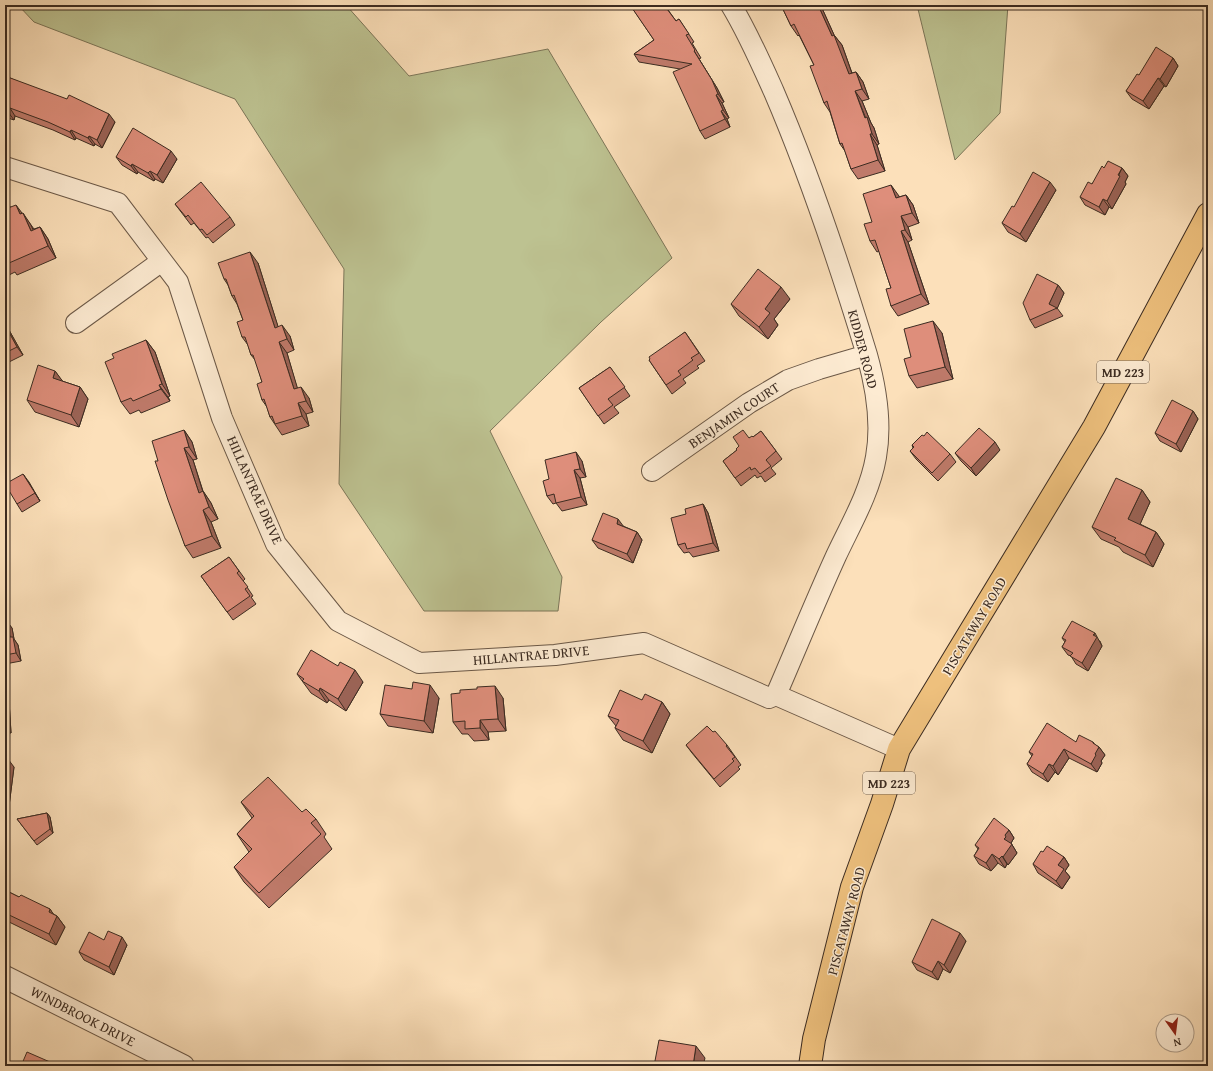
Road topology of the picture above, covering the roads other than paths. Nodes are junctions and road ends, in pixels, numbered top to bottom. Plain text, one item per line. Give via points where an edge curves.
1 (732, 5) edge
2 (5, 167) edge
3 (1208, 214) edge
4 (162, 261) junction
5 (76, 323) dead end
6 (867, 355) junction
7 (652, 471) dead end
8 (776, 695) junction
9 (899, 749) junction
10 (5, 977) edge
11 (183, 1066) edge
12 (810, 1066) edge

1 - 6 street, KIDDER ROAD via 765,73 808,174
2 - 4 street, HILLANTRAE DRIVE via 118,203
3 - 9 main road, PISCATAWAY ROAD / MD 223 via 1094,427
4 - 5 street
4 - 8 street, HILLANTRAE DRIVE via 178,282 222,418 276,544 338,621 419,663 555,655 644,643 769,698
6 - 7 street, BENJAMIN COURT via 819,368 788,380 749,402
6 - 8 street, KIDDER ROAD via 873,374 878,415 876,457 872,476
8 - 9 street, HILLANTRAE DRIVE
9 - 12 main road, PISCATAWAY ROAD / MD 223 via 852,887 814,1039
10 - 11 street, WINDBROOK DRIVE

